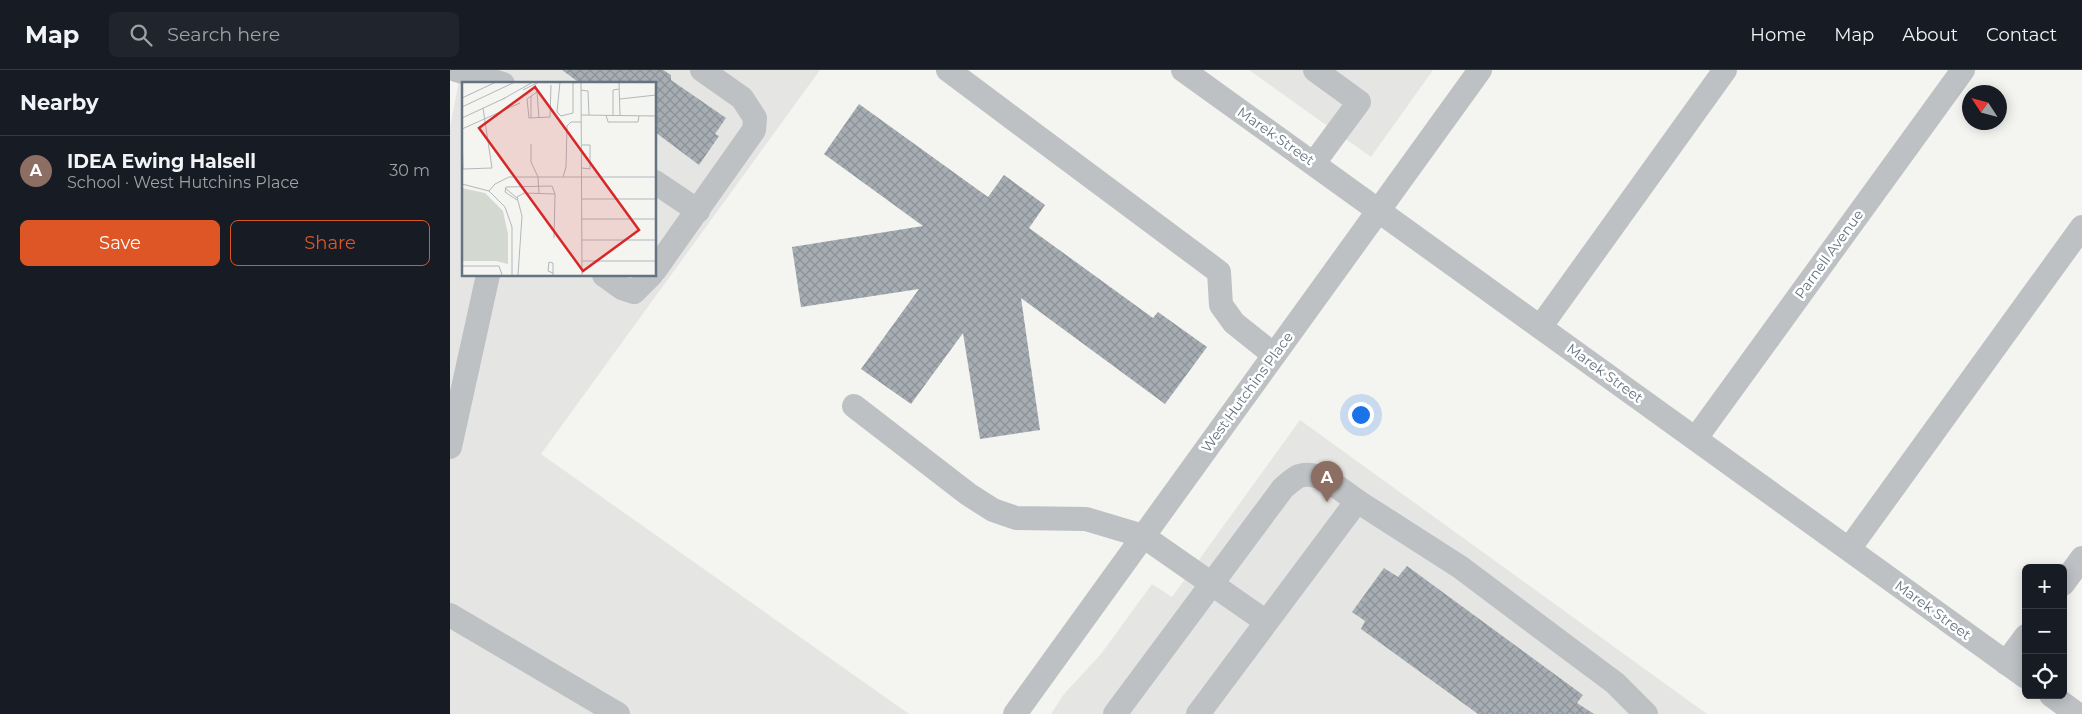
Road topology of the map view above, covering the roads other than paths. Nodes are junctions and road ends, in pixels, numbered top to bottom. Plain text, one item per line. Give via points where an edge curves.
1 (456, 70) edge
2 (702, 70) edge
3 (948, 70) edge
4 (1183, 70) edge
5 (1315, 70) edge
6 (1480, 70) edge
7 (1725, 70) edge
8 (1963, 70) edge
9 (496, 82) edge
10 (1314, 163) junction
11 (656, 183) edge
12 (698, 210) junction
13 (1379, 210) junction
14 (2082, 227) edge
15 (656, 267) edge
16 (488, 276) edge
17 (605, 276) edge
18 (648, 276) edge
19 (1540, 326) junction
20 (1274, 355) junction
21 (854, 406) dead end
22 (1696, 438) junction
23 (450, 447) edge
24 (1357, 501) junction
25 (1143, 536) junction
26 (1849, 549) junction
27 (2082, 558) edge
28 (2067, 579) edge
29 (1212, 584) junction
30 (450, 615) edge
31 (1265, 622) junction
32 (2022, 641) edge
33 (2006, 663) junction
34 (2022, 674) edge
35 (2056, 699) edge
36 (618, 714) edge
37 (1015, 714) edge
38 (1115, 714) edge
39 (1198, 714) edge
40 (1646, 714) edge
41 (2077, 714) edge

1 - 9 street
2 - 12 street via 742,98 755,118 754,130
3 - 20 street via 1219,272 1221,305 1234,323
4 - 10 street, Marek Street
5 - 10 street via 1359,102
6 - 13 street, West Hutchins Place
7 - 19 street
8 - 22 street, Parnell Avenue
10 - 13 street, Marek Street
11 - 12 street
12 - 15 street
13 - 19 street, Marek Street
13 - 20 street, West Hutchins Place
14 - 26 street
16 - 23 street
17 - 18 street via 634,292
19 - 22 street, Marek Street
20 - 25 street, West Hutchins Place
21 - 25 street via 993,510 1016,518 1086,519
22 - 26 street, Marek Street
24 - 29 street via 1329,482 1314,476 1299,476 1283,488
24 - 31 street
24 - 40 street via 1460,567 1615,683
25 - 29 street
25 - 37 street, West Hutchins Place
26 - 33 street, Marek Street
27 - 28 street
29 - 31 street
29 - 38 street
30 - 36 street
31 - 39 street
32 - 33 street
33 - 34 street, Marek Street
35 - 41 street

